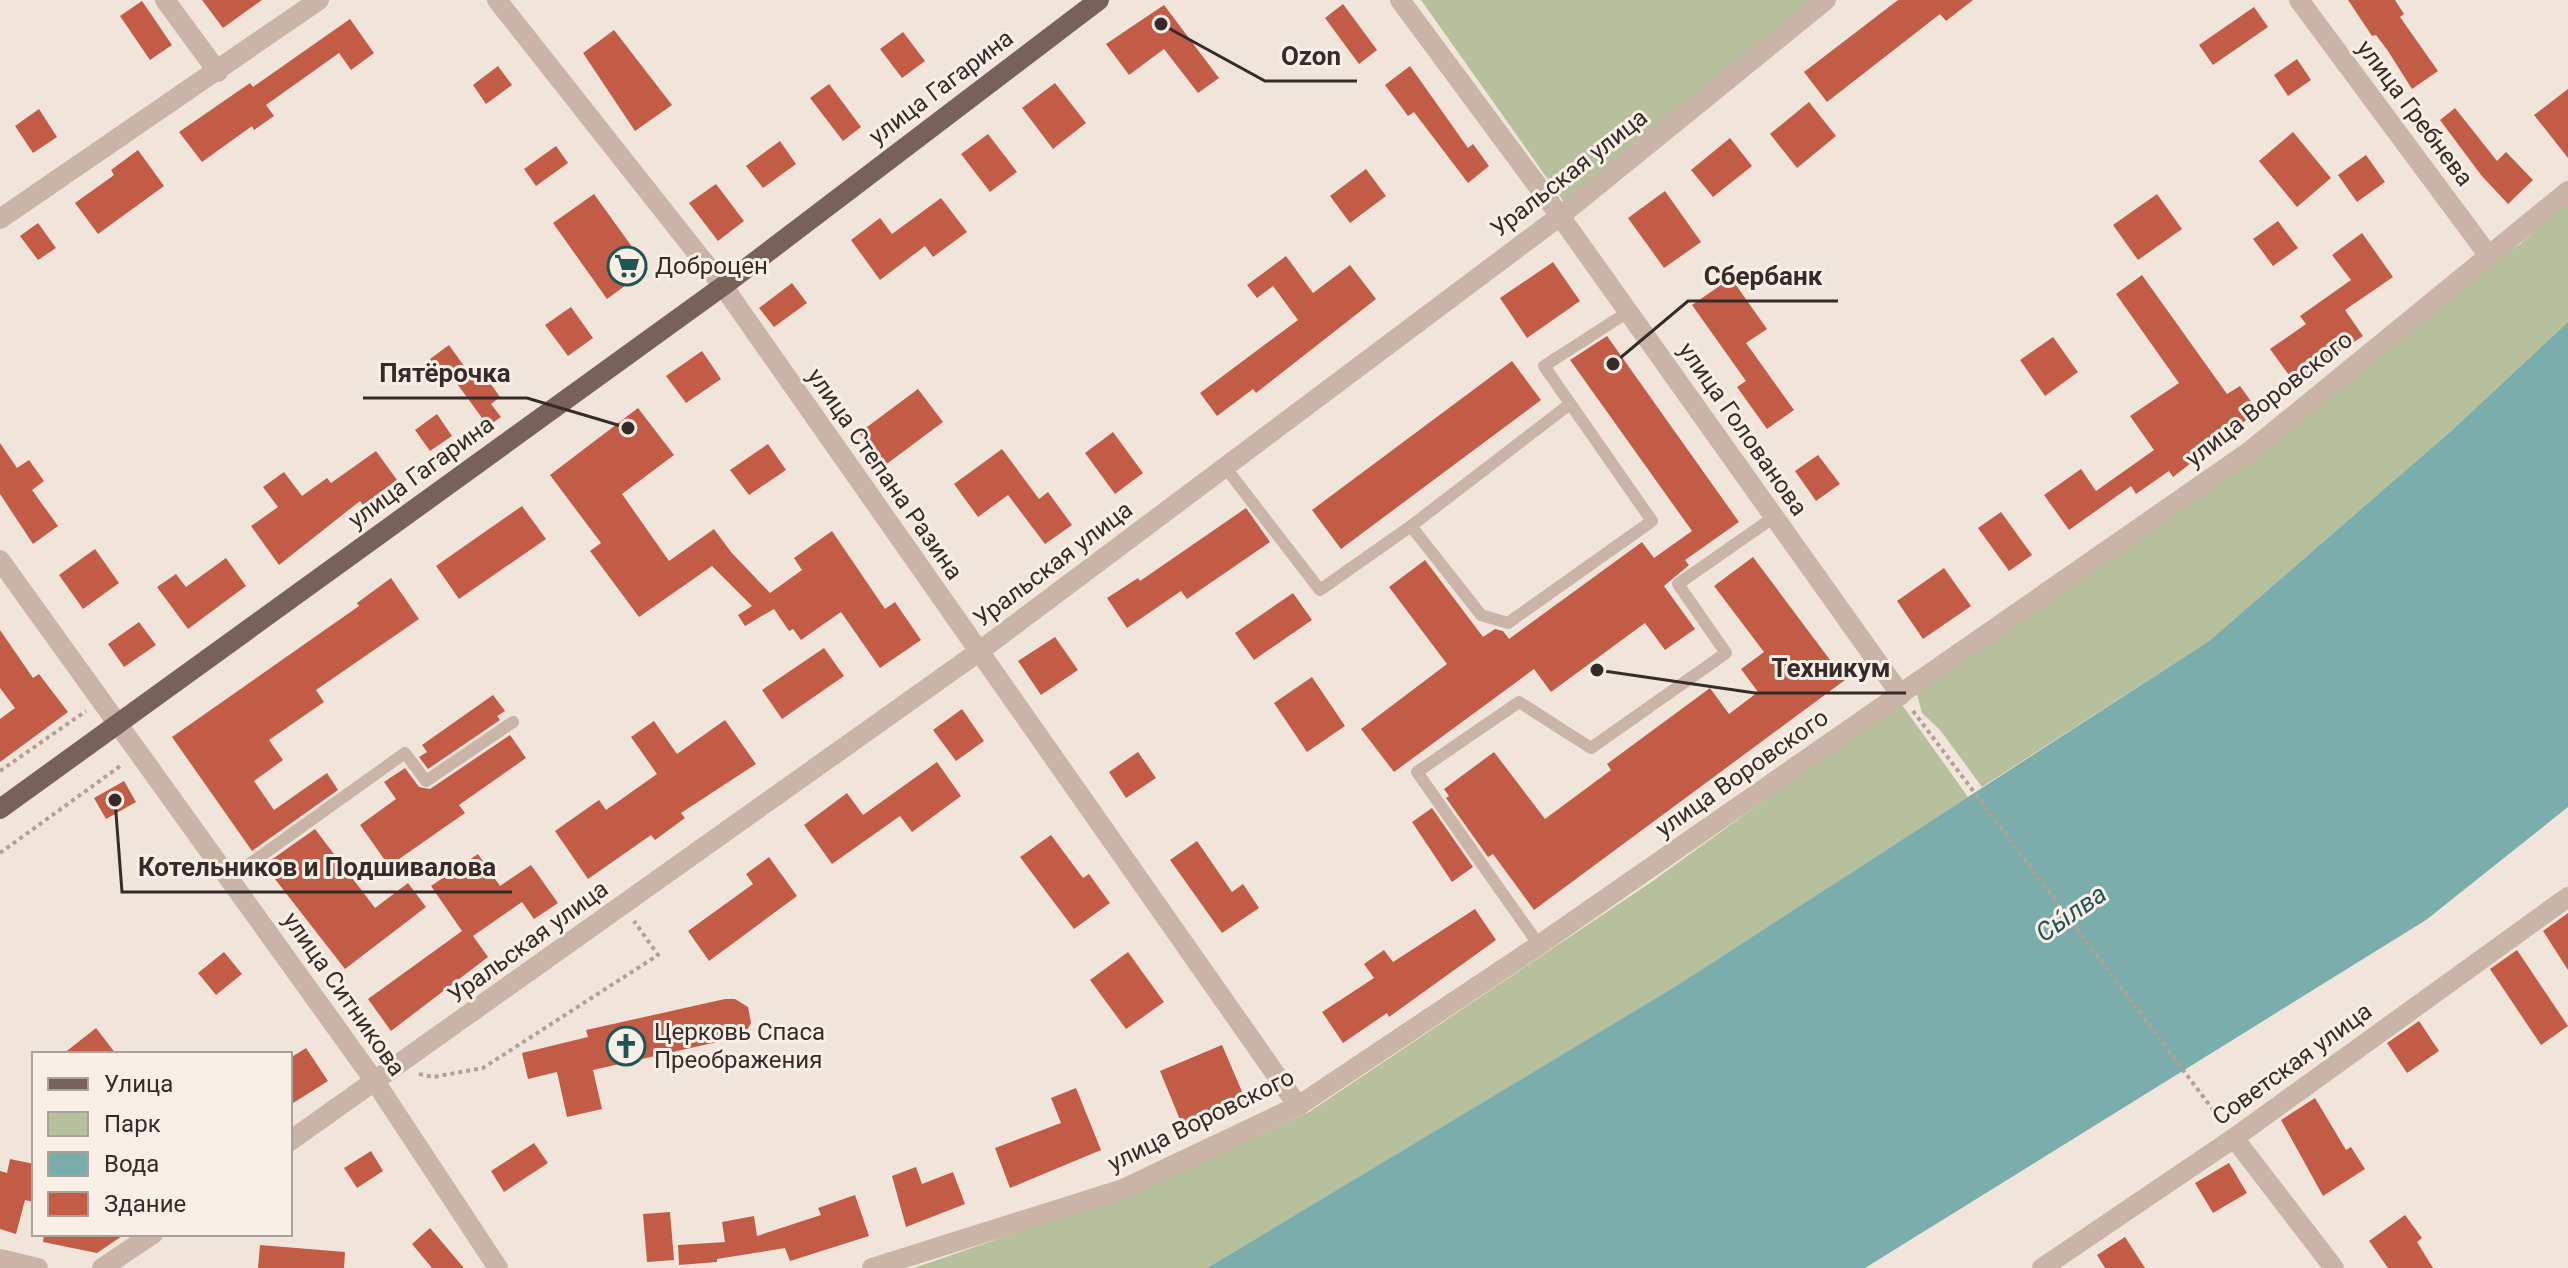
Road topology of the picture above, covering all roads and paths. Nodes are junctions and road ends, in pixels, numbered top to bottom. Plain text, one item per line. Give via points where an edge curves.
1 (165, 0) edge
2 (319, 0) edge
3 (497, 0) edge
4 (1099, 0) edge
5 (1400, 0) edge
6 (1826, 0) edge
7 (2299, 0) edge
8 (218, 72) junction
9 (2568, 191) edge
10 (1560, 216) junction
11 (0, 219) edge
12 (2489, 256) junction
13 (723, 286) junction
14 (1628, 312) junction
15 (1570, 404) junction
16 (1225, 467) junction
17 (1774, 517) junction
18 (1411, 526) junction
19 (0, 560) edge
20 (977, 653) junction
21 (102, 700) junction
22 (1905, 701) junction
23 (513, 722) dead end
24 (119, 723) junction
25 (138, 753) junction
26 (0, 771) edge
27 (0, 809) edge
28 (0, 853) edge
29 (230, 878) junction
30 (2568, 897) edge
31 (623, 906) junction
32 (1539, 945) junction
33 (397, 1069) junction
34 (376, 1083) junction
35 (1298, 1106) junction
36 (2230, 1133) junction
37 (292, 1140) edge
38 (150, 1236) edge
39 (0, 1259) edge
40 (38, 1268) edge
41 (102, 1268) edge
42 (498, 1268) edge
43 (872, 1268) edge
44 (2042, 1268) edge
45 (2334, 1268) edge

1 - 8 street
2 - 8 street
3 - 13 street, улица Степана Разина
4 - 13 main road, улица Гагарина
5 - 10 street, улица Голованова
6 - 10 street, Уральская улица
7 - 12 street, улица Гребнева
8 - 11 street
9 - 12 street, улица Воровского
10 - 14 street, улица Голованова
10 - 16 street, Уральская улица
12 - 22 street, улица Воровского via 2250,451
13 - 20 street, улица Степана Разина
13 - 24 main road, улица Гагарина
14 - 15 lane via 1544,366
14 - 17 street, улица Голованова
15 - 18 lane
15 - 18 lane via 1652,521 1508,623 1481,615
16 - 18 lane via 1320,590
16 - 20 street, Уральская улица
17 - 22 street, улица Голованова
17 - 32 lane via 1678,584 1726,653 1591,748 1519,702 1417,772
19 - 21 street, улица Ситникова
20 - 31 street, Уральская улица
20 - 35 street, улица Степана Разина
21 - 24 street, улица Ситникова
21 - 26 path
22 - 32 street, улица Воровского
22 - 36 path
23 - 29 lane via 426,781 405,753
24 - 25 street, улица Ситникова
24 - 27 main road, улица Гагарина
25 - 28 path
25 - 29 street, улица Ситникова
29 - 34 street, улица Ситникова
30 - 36 street, Советская улица
31 - 33 street, Уральская улица
31 - 33 path via 658,955 483,1068 433,1077
32 - 35 street, улица Воровского
33 - 34 street, Уральская улица
34 - 37 street, Уральская улица
34 - 42 street, улица Ситникова
35 - 43 street, улица Воровского via 1123,1189
36 - 44 street, Советская улица
36 - 45 street
38 - 41 street
39 - 40 street

